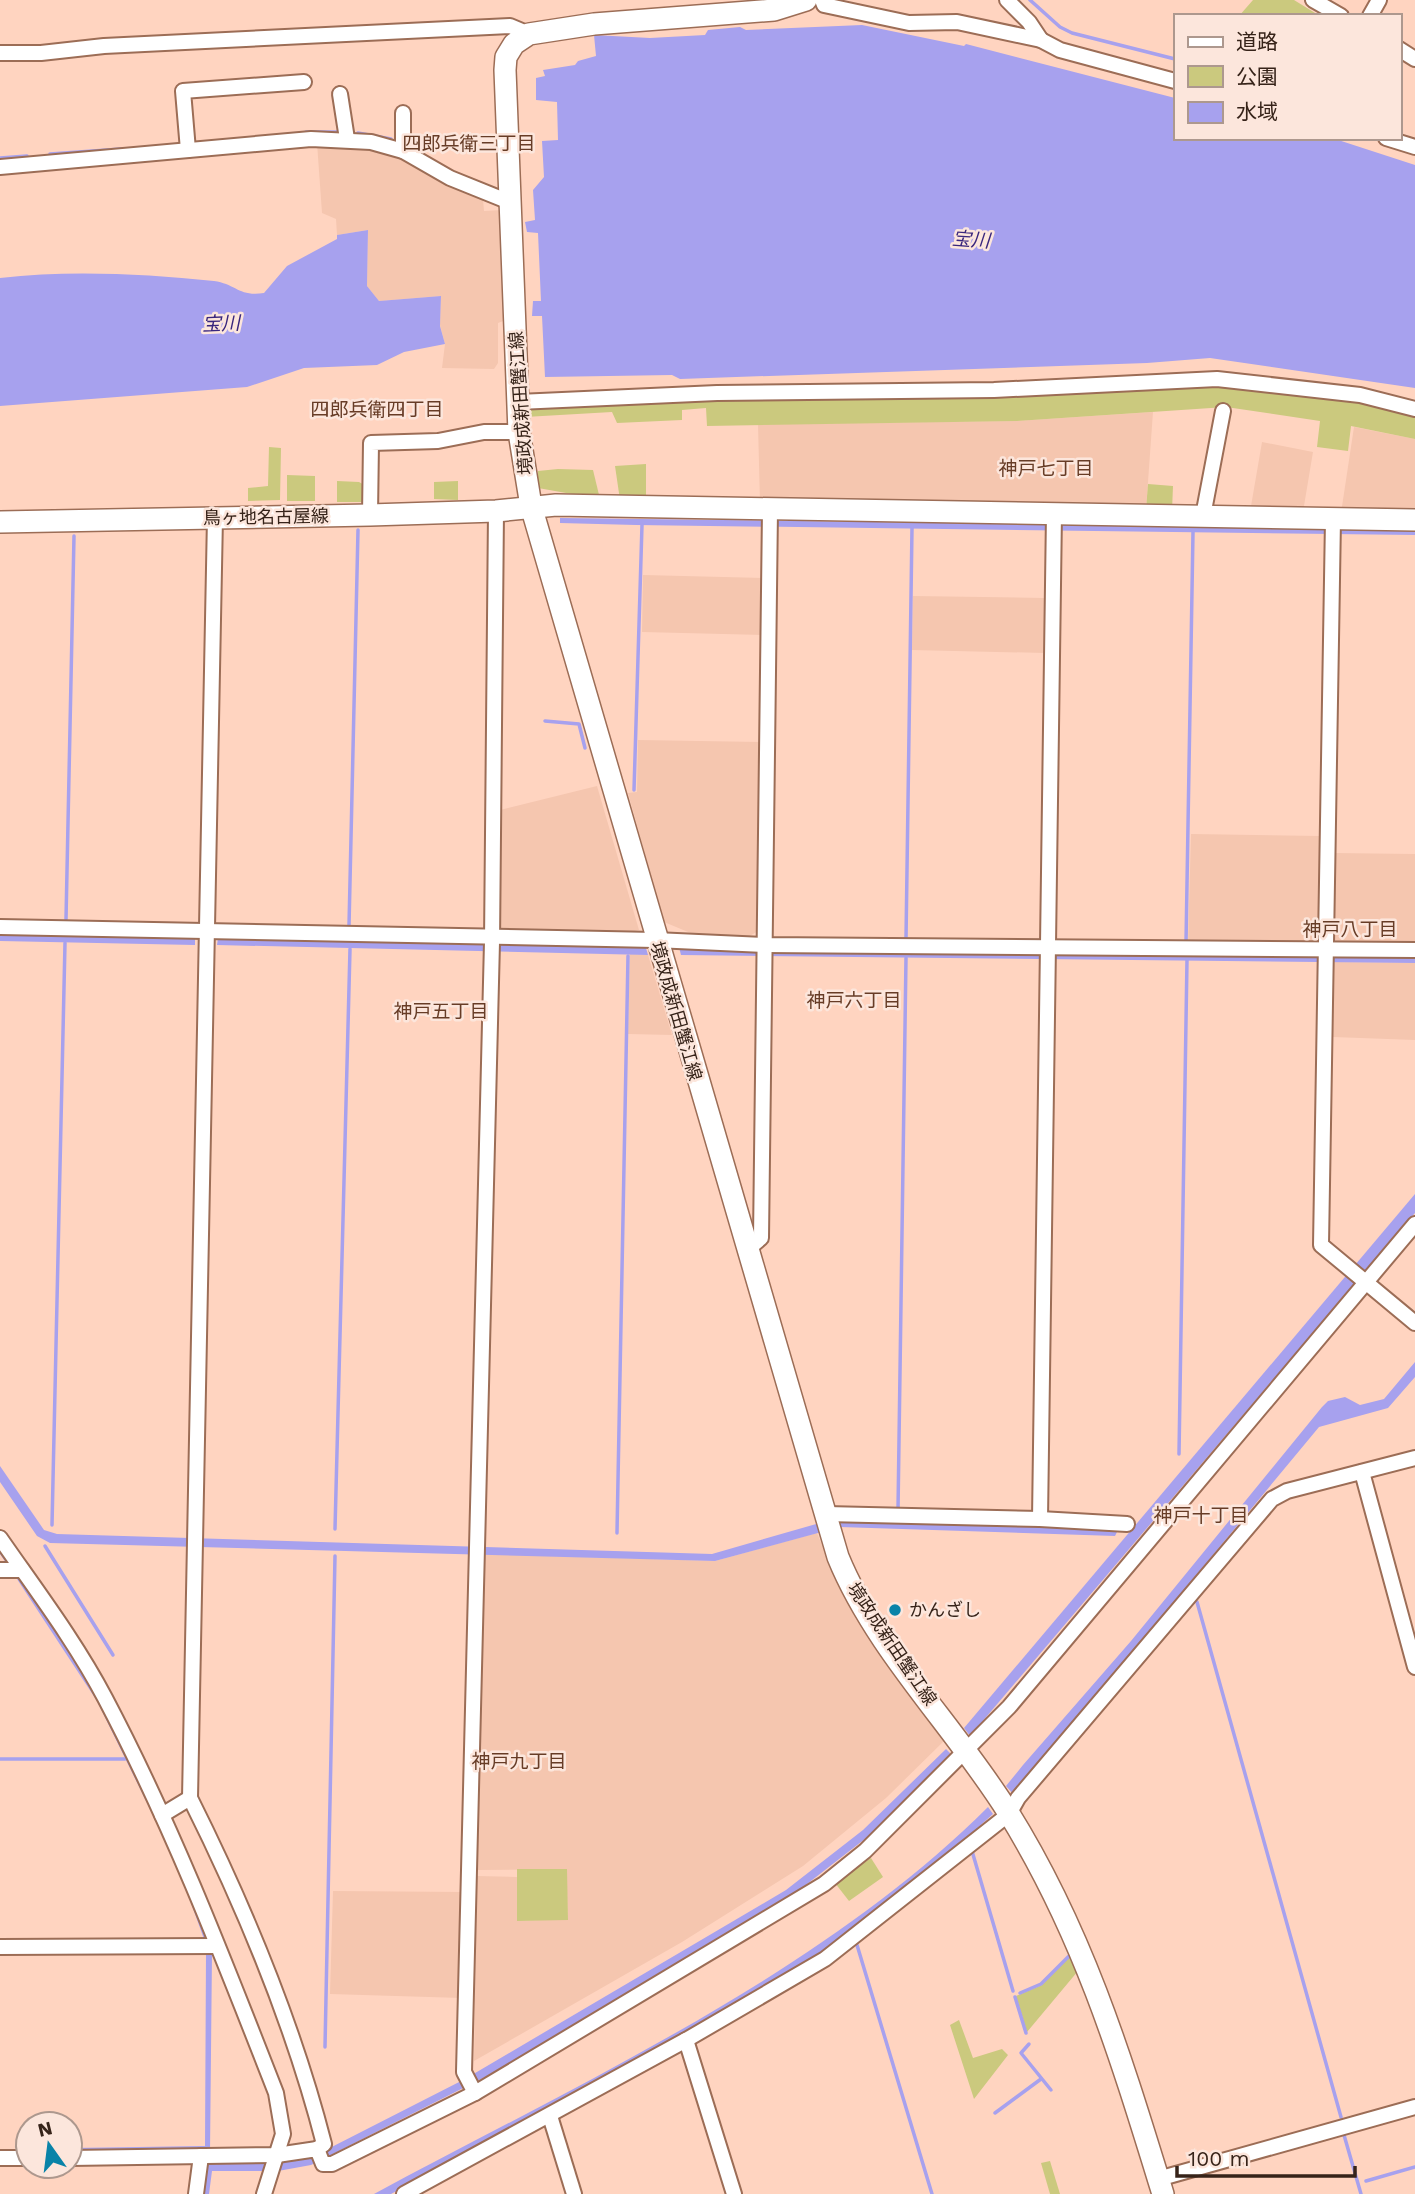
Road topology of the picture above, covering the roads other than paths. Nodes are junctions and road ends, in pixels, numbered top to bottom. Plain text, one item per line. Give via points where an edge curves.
1 (806, 0) edge
2 (822, 0) edge
3 (1007, 0) edge
4 (1313, 0) edge
5 (1338, 14) edge
6 (529, 34) junction
7 (1041, 40) junction
8 (0, 53) edge
9 (1174, 80) edge
10 (304, 82) dead end
11 (340, 94) dead end
12 (403, 113) dead end
13 (346, 139) junction
14 (1392, 140) edge
15 (1415, 147) edge
16 (188, 150) junction
17 (403, 151) junction
18 (0, 167) edge
19 (512, 203) junction
20 (518, 402) junction
21 (1415, 409) edge
22 (1223, 411) dead end
23 (519, 432) junction
24 (531, 506) junction
25 (496, 511) junction
26 (370, 515) junction
27 (1203, 516) junction
28 (215, 517) junction
29 (770, 519) junction
30 (1415, 520) edge
31 (0, 522) edge
32 (1054, 523) junction
33 (1333, 527) junction
34 (0, 927) edge
35 (207, 932) junction
36 (655, 940) junction
37 (492, 944) junction
38 (765, 950) junction
39 (1415, 950) edge
40 (1049, 953) junction
41 (1327, 956) junction
42 (1415, 1224) edge
43 (747, 1250) junction
44 (1363, 1281) junction
45 (1415, 1323) edge
46 (1415, 1458) edge
47 (1362, 1472) junction
48 (826, 1514) junction
49 (1040, 1519) junction
50 (1127, 1524) dead end
51 (0, 1538) edge
52 (0, 1570) edge
53 (22, 1570) junction
54 (1415, 1667) edge
55 (966, 1750) junction
56 (190, 1798) junction
57 (1009, 1814) junction
58 (162, 1815) junction
59 (215, 1946) junction
60 (0, 1947) edge
61 (686, 2040) junction
62 (471, 2085) junction
63 (1415, 2107) edge
64 (550, 2116) junction
65 (320, 2154) junction
66 (201, 2156) junction
67 (84, 2158) edge
68 (275, 2163) junction
69 (1160, 2186) edge
70 (196, 2194) edge
71 (264, 2194) edge
72 (404, 2194) edge
73 (574, 2194) edge
74 (734, 2194) edge

1 - 6 main road via 774,10 594,24
2 - 7 street via 824,5 909,23 957,22
3 - 7 street
4 - 5 street
6 - 8 street via 510,26
6 - 19 main road, 境政成新田蟹江線 via 514,44 506,57
7 - 9 street via 1060,50
10 - 16 street via 183,91
11 - 13 street
12 - 17 street
13 - 16 street
13 - 17 street
14 - 15 street
16 - 18 street
17 - 19 street via 450,178
19 - 20 main road, 境政成新田蟹江線
20 - 21 street via 717,393 994,390 1217,379 1360,395
20 - 23 main road, 境政成新田蟹江線
22 - 27 street
23 - 24 main road, 境政成新田蟹江線
23 - 26 street via 371,443
24 - 25 main road, 鳥ヶ地名古屋線
24 - 29 main road, 鳥ヶ地名古屋線
24 - 36 main road, 境政成新田蟹江線
25 - 26 main road, 鳥ヶ地名古屋線
25 - 37 street
26 - 28 main road, 鳥ヶ地名古屋線
27 - 32 main road, 鳥ヶ地名古屋線
27 - 33 main road, 鳥ヶ地名古屋線
28 - 31 main road, 鳥ヶ地名古屋線
28 - 35 street
29 - 32 main road, 鳥ヶ地名古屋線
29 - 38 street
30 - 33 main road, 鳥ヶ地名古屋線
32 - 40 street
33 - 41 street
34 - 35 street
35 - 37 street
35 - 56 street
36 - 37 street
36 - 38 street
36 - 43 main road, 境政成新田蟹江線
37 - 62 street
38 - 40 street
38 - 43 street via 761,1238
39 - 41 street
40 - 41 street
40 - 49 street
41 - 44 street via 1321,1245
42 - 44 street
43 - 48 main road, 境政成新田蟹江線
44 - 45 street
44 - 55 street via 1009,1707
46 - 47 street
47 - 54 street
47 - 57 street via 1287,1491 1261,1508
48 - 49 street
48 - 55 main road, 境政成新田蟹江線 via 848,1580 863,1607
49 - 50 street
51 - 53 street
52 - 53 street
53 - 58 street via 105,1697
55 - 57 main road, 境政成新田蟹江線
55 - 62 street via 902,1817 824,1884
56 - 58 street
56 - 65 street via 239,1898 279,1998 324,2144
57 - 61 street via 825,1959
57 - 69 main road, 境政成新田蟹江線 via 1057,1898 1089,1967
58 - 59 street via 185,1861
59 - 60 street
59 - 68 street via 276,2093 283,2134
61 - 64 street
61 - 74 street
62 - 65 street via 332,2164
63 - 69 street
64 - 72 street
64 - 73 street
65 - 68 street
66 - 67 street
66 - 68 street
66 - 70 street
68 - 71 street

